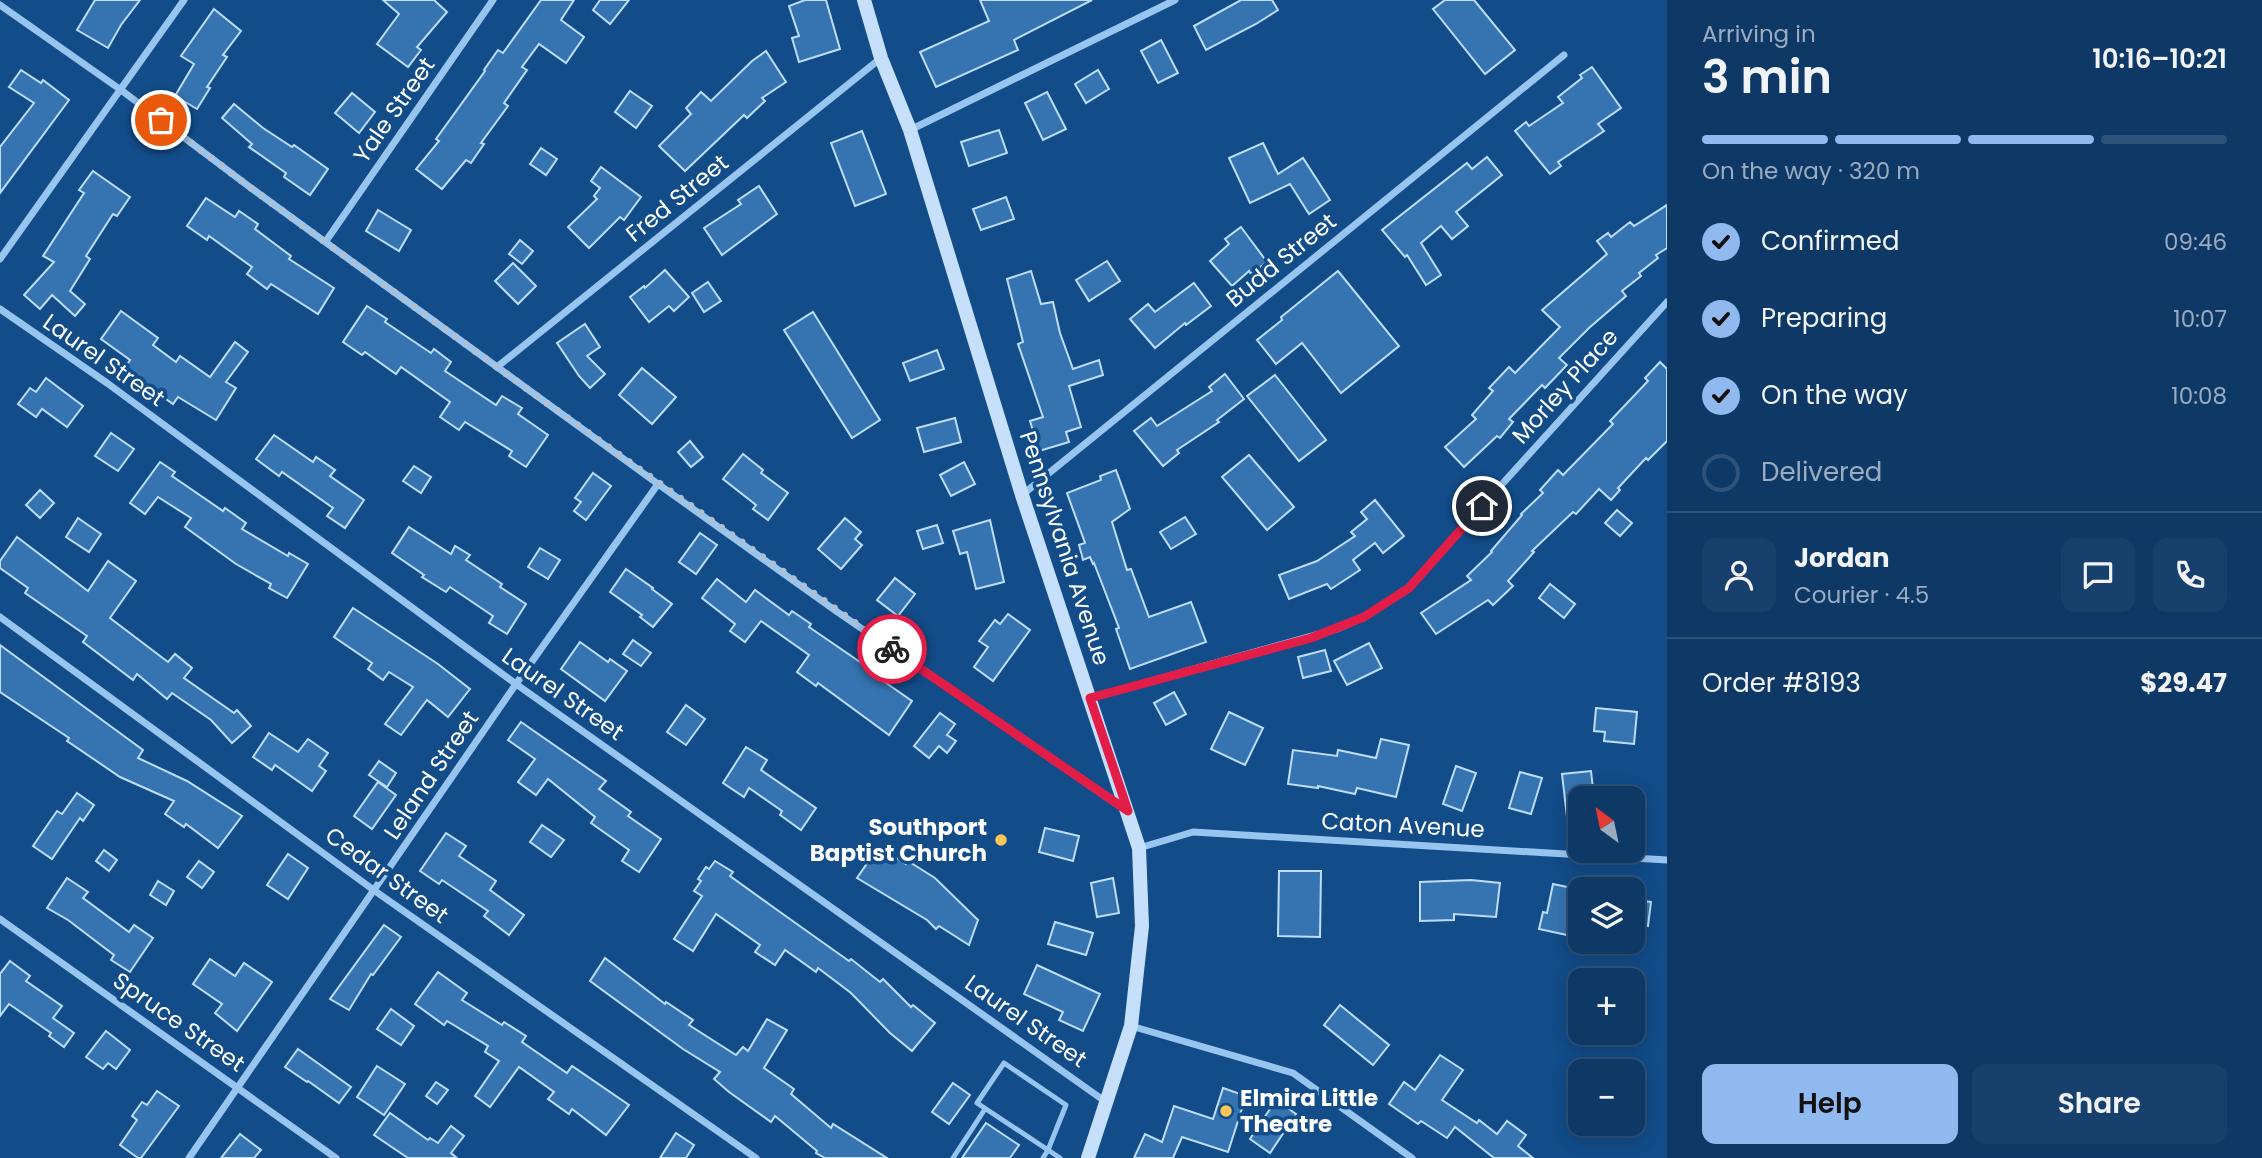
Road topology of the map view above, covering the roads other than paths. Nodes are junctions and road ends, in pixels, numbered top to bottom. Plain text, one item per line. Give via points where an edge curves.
1 (184, 0) edge
2 (494, 0) edge
3 (864, 0) edge
4 (1175, 0) edge
5 (0, 5) edge
6 (1564, 55) dead end
7 (881, 58) junction
8 (121, 89) junction
9 (910, 130) junction
10 (326, 242) junction
11 (0, 259) edge
12 (1667, 302) edge
13 (0, 309) edge
14 (497, 367) junction
15 (658, 484) junction
16 (1022, 495) junction
17 (0, 617) edge
18 (516, 684) junction
19 (1090, 698) junction
20 (1128, 811) junction
21 (1139, 848) junction
22 (1667, 860) edge
23 (375, 891) junction
24 (0, 919) edge
25 (1131, 1026) junction
26 (238, 1088) junction
27 (1108, 1102) junction
28 (985, 1109) junction
29 (1048, 1150) junction
30 (189, 1158) edge
31 (336, 1158) edge
32 (755, 1158) edge
33 (953, 1158) edge
34 (1043, 1158) edge
35 (1060, 1158) edge
36 (1088, 1158) edge
37 (1412, 1158) edge

1 - 8 street
2 - 10 street, Yale Street
3 - 7 main road, Pennsylvania Avenue
4 - 9 street
5 - 8 street
6 - 16 street, Budd Street
7 - 9 main road, Pennsylvania Avenue
7 - 14 street, Fred Street
8 - 10 street
8 - 11 street
9 - 16 main road, Pennsylvania Avenue
10 - 14 street
12 - 19 street, Morley Place via 1409,588 1338,629
13 - 18 street, Laurel Street
14 - 15 street
15 - 18 street, Leland Street
15 - 20 street
16 - 19 main road, Pennsylvania Avenue
17 - 23 street, Cedar Street
18 - 23 street, Leland Street
18 - 27 street, Laurel Street
19 - 20 main road, Pennsylvania Avenue
20 - 21 main road, Pennsylvania Avenue
21 - 22 street, Caton Avenue via 1193,832
21 - 25 main road, Pennsylvania Avenue via 1142,926
23 - 26 street, Leland Street
23 - 32 street, Cedar Street
24 - 26 street, Spruce Street
25 - 27 main road, Pennsylvania Avenue
25 - 37 street via 1293,1073
26 - 30 street, Leland Street
26 - 31 street, Spruce Street
27 - 36 main road, Pennsylvania Avenue
28 - 29 lane
28 - 29 lane via 977,1103 1004,1063 1066,1105
28 - 33 lane
29 - 34 lane
29 - 35 lane

